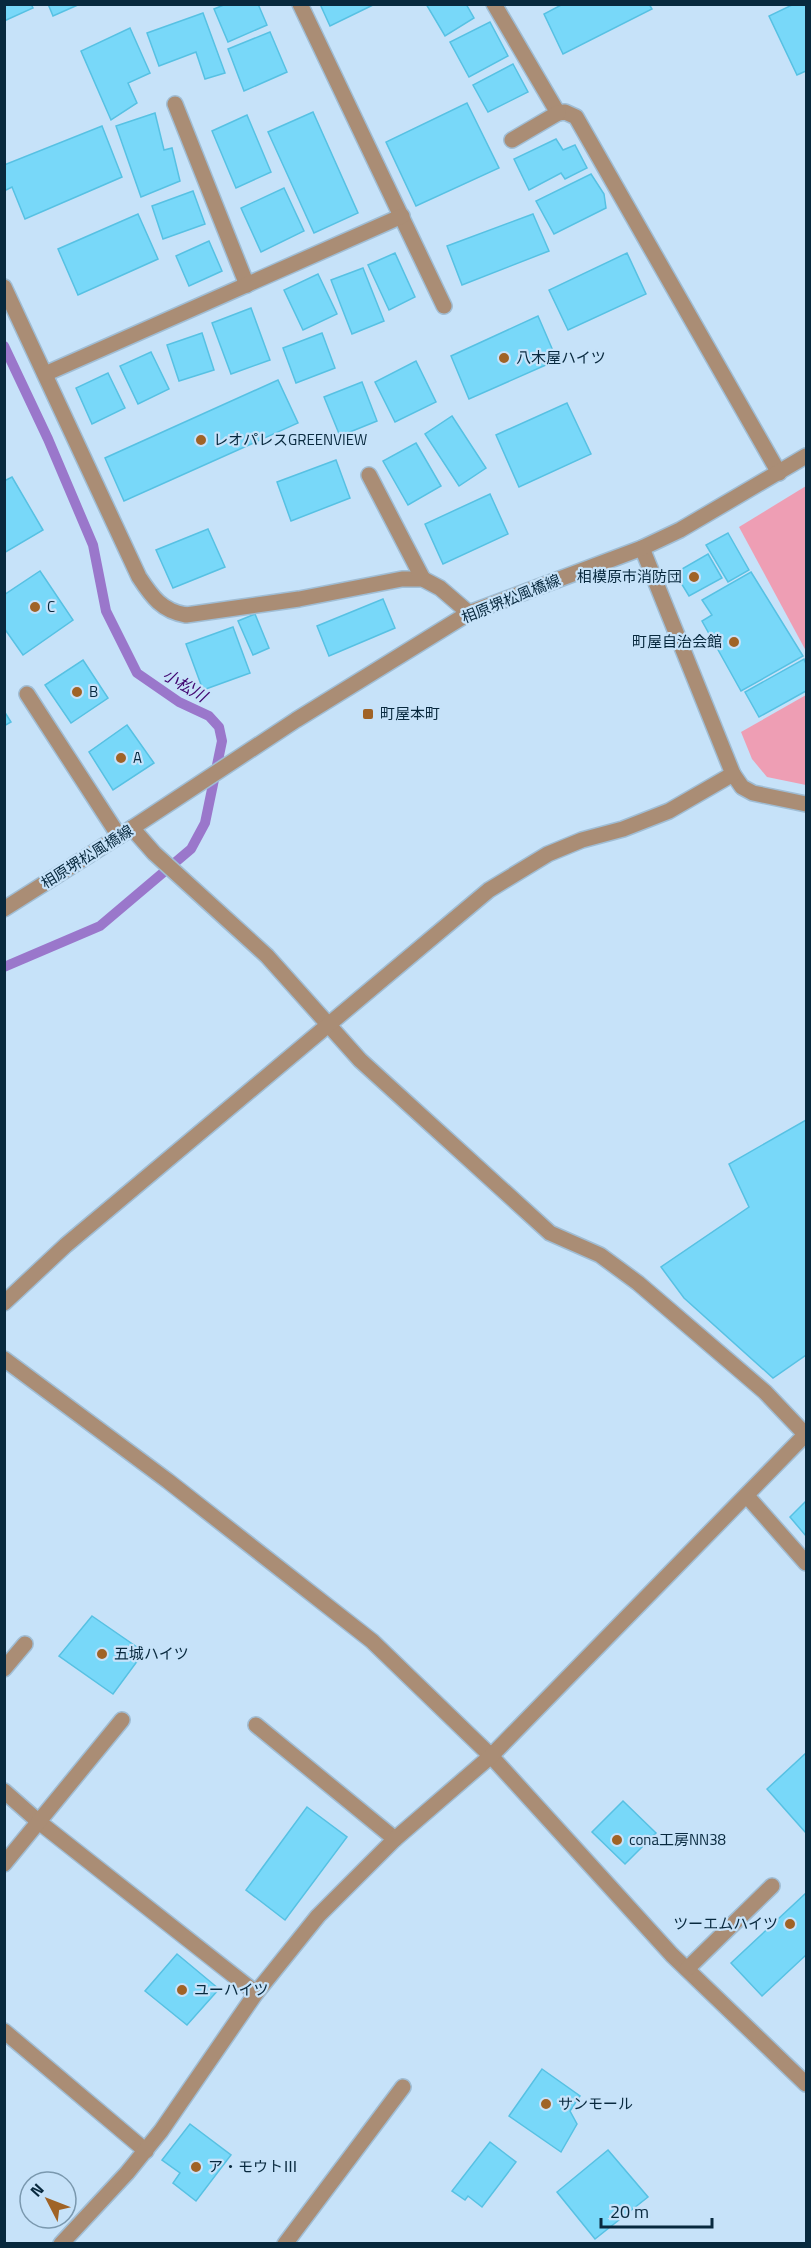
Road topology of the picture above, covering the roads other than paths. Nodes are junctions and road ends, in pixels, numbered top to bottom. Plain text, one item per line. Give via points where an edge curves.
1 (300, 4) edge
2 (494, 4) edge
3 (175, 104) dead end
4 (558, 112) junction
5 (512, 140) dead end
6 (402, 216) junction
7 (247, 285) junction
8 (4, 287) edge
9 (444, 306) dead end
10 (45, 374) junction
11 (807, 456) edge
12 (779, 473) junction
13 (369, 475) dead end
14 (642, 548) junction
15 (423, 579) junction
16 (469, 613) junction
17 (27, 694) dead end
18 (733, 774) junction
19 (807, 804) edge
20 (125, 832) junction
21 (4, 909) edge
22 (330, 1025) junction
23 (4, 1303) edge
24 (4, 1359) edge
25 (806, 1435) edge
26 (747, 1496) junction
27 (807, 1563) edge
28 (25, 1644) dead end
29 (4, 1669) edge
30 (122, 1720) dead end
31 (256, 1725) dead end
32 (491, 1756) junction
33 (4, 1791) edge
34 (39, 1822) junction
35 (395, 1839) junction
36 (4, 1864) edge
37 (772, 1886) dead end
38 (687, 1969) junction
39 (256, 1994) junction
40 (4, 2031) edge
41 (807, 2084) edge
42 (403, 2087) dead end
43 (146, 2151) junction
44 (61, 2244) edge
45 (285, 2244) edge

1 - 6 street
2 - 4 street
3 - 7 street
4 - 5 street
4 - 12 street via 576,117
6 - 7 street
6 - 9 street
7 - 10 street
8 - 10 street
10 - 15 street via 139,578 166,609 186,615 402,579
11 - 12 street, 相原堺松風橋線
12 - 14 street, 相原堺松風橋線
13 - 15 street
14 - 16 street, 相原堺松風橋線
14 - 18 street
15 - 16 street
16 - 20 street, 相原堺松風橋線
17 - 20 street
18 - 19 street via 742,787 753,793
18 - 22 street via 669,811 582,840 520,869 489,890
20 - 21 street, 相原堺松風橋線
20 - 22 street via 193,886 267,956
22 - 23 street via 66,1245
22 - 25 street via 360,1060 550,1233 600,1255 638,1283 765,1392
24 - 32 street via 372,1641
25 - 26 street
26 - 27 street
26 - 32 street
28 - 29 street
30 - 34 street
31 - 35 street
32 - 35 street
32 - 38 street
33 - 34 street
34 - 36 street
34 - 39 street
35 - 39 street via 318,1916
37 - 38 street
38 - 41 street
39 - 43 street
40 - 43 street
42 - 45 street
43 - 44 street

